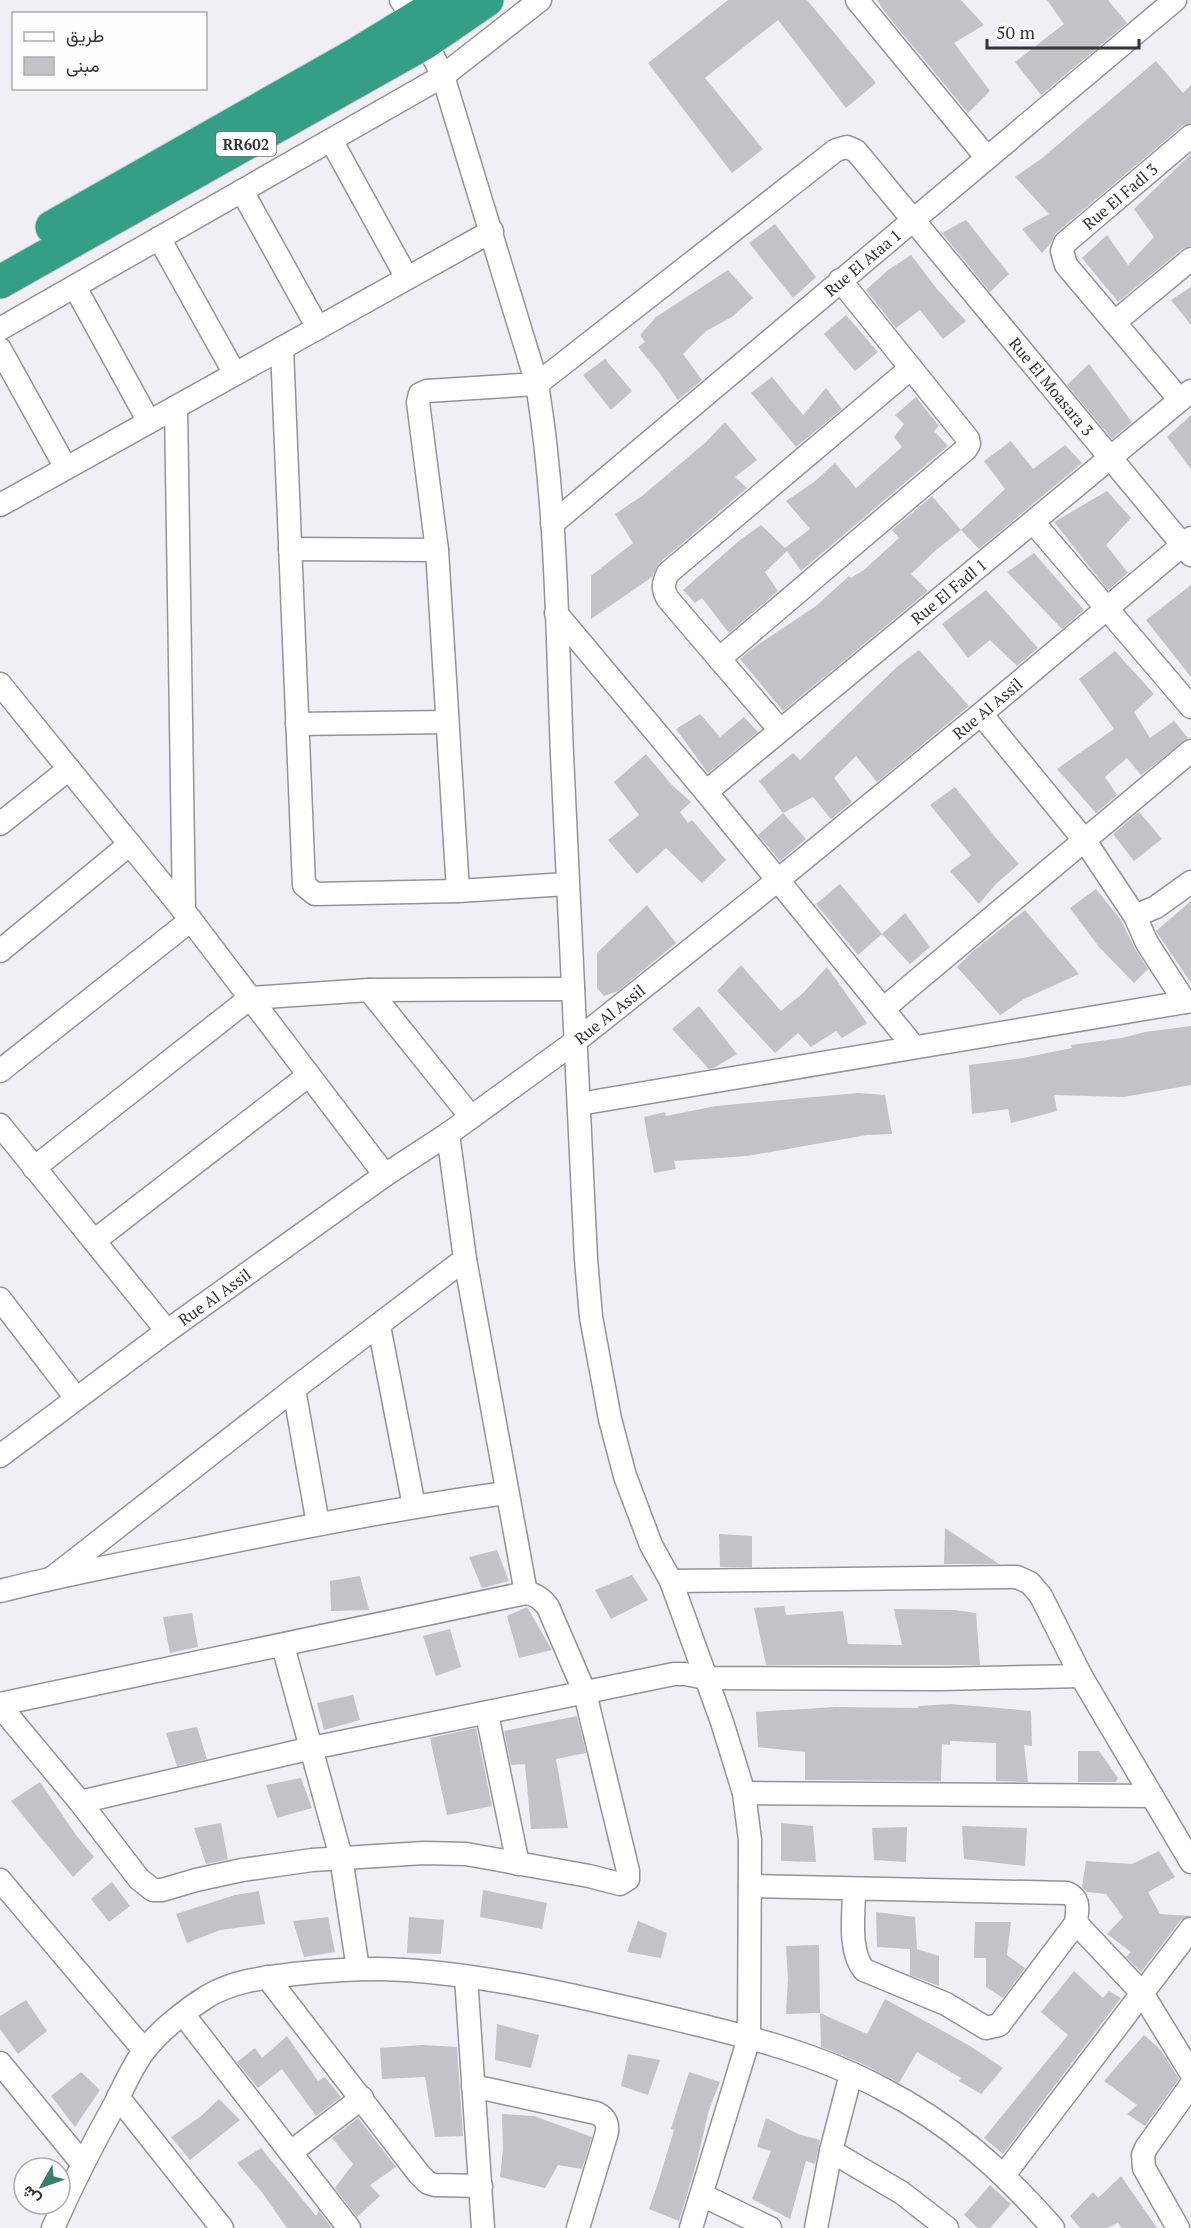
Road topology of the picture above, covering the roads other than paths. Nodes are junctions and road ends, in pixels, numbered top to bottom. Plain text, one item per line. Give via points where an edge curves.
1 (445, 0) edge
2 (488, 0) edge
3 (540, 0) edge
4 (857, 0) edge
5 (1175, 0) edge
6 (414, 20) edge
7 (443, 76) junction
8 (1191, 136) edge
9 (331, 140) junction
10 (987, 158) junction
11 (242, 191) junction
12 (913, 219) junction
13 (492, 231) junction
14 (159, 238) junction
15 (0, 256) edge
16 (1191, 260) edge
17 (407, 278) junction
18 (840, 280) junction
19 (0, 282) edge
20 (75, 287) junction
21 (1115, 322) junction
22 (318, 328) junction
23 (0, 329) edge
24 (282, 348) junction
25 (0, 349) edge
26 (911, 368) junction
27 (235, 374) junction
28 (537, 384) junction
29 (1186, 396) edge
30 (176, 408) junction
31 (149, 422) junction
32 (1110, 458) junction
33 (66, 468) junction
34 (0, 505) edge
35 (1033, 522) junction
36 (552, 524) junction
37 (1188, 546) edge
38 (290, 549) junction
39 (437, 550) junction
40 (1107, 608) junction
41 (556, 613) junction
42 (719, 659) junction
43 (3, 693) edge
44 (1191, 707) edge
45 (981, 714) junction
46 (447, 722) junction
47 (297, 724) junction
48 (780, 730) junction
49 (1191, 751) edge
50 (69, 769) junction
51 (706, 792) junction
52 (0, 824) edge
53 (1085, 841) junction
54 (130, 844) junction
55 (778, 880) junction
56 (1191, 882) edge
57 (567, 884) junction
58 (458, 891) junction
59 (187, 916) junction
60 (1135, 916) junction
61 (0, 951) edge
62 (573, 989) junction
63 (369, 990) junction
64 (250, 998) junction
65 (1188, 1002) edge
66 (883, 1009) junction
67 (576, 1041) junction
68 (914, 1047) junction
69 (0, 1071) edge
70 (309, 1075) junction
71 (579, 1104) junction
72 (471, 1118) junction
73 (448, 1134) junction
74 (4, 1139) edge
75 (34, 1168) junction
76 (385, 1175) junction
77 (94, 1241) junction
78 (465, 1259) junction
79 (0, 1299) edge
80 (379, 1326) junction
81 (166, 1330) junction
82 (294, 1389) junction
83 (76, 1398) junction
84 (0, 1456) edge
85 (506, 1493) junction
86 (414, 1506) junction
87 (318, 1524) junction
88 (52, 1578) junction
89 (671, 1581) junction
90 (0, 1591) edge
91 (526, 1593) junction
92 (283, 1646) junction
93 (1081, 1676) junction
94 (706, 1678) junction
95 (585, 1693) junction
96 (0, 1705) edge
97 (487, 1714) junction
98 (312, 1748) junction
99 (744, 1793) junction
100 (1152, 1797) junction
101 (80, 1802) junction
102 (341, 1857) junction
103 (1191, 1862) edge
104 (518, 1864) junction
105 (0, 1880) edge
106 (750, 1886) junction
107 (854, 1890) junction
108 (1076, 1923) junction
109 (1191, 1929) edge
110 (358, 1970) junction
111 (267, 1977) junction
112 (466, 1977) junction
113 (1142, 1993) junction
114 (183, 2014) junction
115 (748, 2038) junction
116 (144, 2050) junction
117 (0, 2063) edge
118 (1191, 2073) edge
119 (851, 2074) junction
120 (1191, 2085) edge
121 (473, 2086) junction
122 (118, 2097) junction
123 (362, 2098) junction
124 (831, 2151) junction
125 (291, 2152) junction
126 (82, 2163) junction
127 (1004, 2175) junction
128 (481, 2186) junction
129 (702, 2195) junction
130 (53, 2228) edge
131 (222, 2228) edge
132 (349, 2228) edge
133 (483, 2228) edge
134 (578, 2228) edge
135 (692, 2228) edge
136 (770, 2228) edge
137 (816, 2228) edge
138 (946, 2228) edge
139 (1053, 2228) edge
140 (1178, 2228) edge

1 - 6 highway, RR602
2 - 6 highway, RR602
3 - 7 street
4 - 10 street
5 - 10 street, Rue El Ataa 1
6 - 7 street
6 - 15 highway, RR602
6 - 19 highway, RR602
7 - 9 street
7 - 13 street
8 - 21 street, Rue El Fadl 3 via 1065,243 1062,251 1066,265
9 - 11 street
9 - 17 street
10 - 12 street, Rue El Ataa 1
11 - 14 street
11 - 22 street
12 - 18 street, Rue El Ataa 1
12 - 28 street, Rue El Moasara 3 via 856,150 836,150
12 - 32 street, Rue El Moasara 3
13 - 17 street
13 - 28 street
14 - 20 street
14 - 27 street
16 - 21 street
17 - 22 street
18 - 26 street
18 - 36 street, Rue El Ataa 1
20 - 23 street
20 - 31 street
21 - 29 street
22 - 24 street
24 - 27 street
24 - 38 street
25 - 33 street
26 - 42 street via 668,573 663,591
26 - 42 street via 968,440 966,449
27 - 30 street
28 - 36 street
28 - 39 street via 420,394
29 - 32 street, Rue El Fadl 1
30 - 31 street
30 - 59 street
31 - 33 street
32 - 35 street, Rue El Fadl 1
32 - 37 street, Rue El Moasara 3
33 - 34 street
35 - 40 street
35 - 48 street, Rue El Fadl 1
36 - 41 street
37 - 40 street, Rue Al Assil
38 - 39 street
38 - 47 street
39 - 46 street
40 - 44 street
40 - 45 street, Rue Al Assil
41 - 51 street
41 - 57 street
42 - 48 street
43 - 50 street
45 - 53 street
45 - 55 street, Rue Al Assil
46 - 47 street
46 - 58 street
47 - 58 street via 302,878 307,889 315,894
48 - 51 street, Rue El Fadl 1
49 - 53 street
50 - 52 street
50 - 54 street
51 - 55 street
53 - 60 street
53 - 66 street
54 - 59 street
54 - 61 street
55 - 66 street
55 - 67 street, Rue Al Assil
56 - 60 street via 1156,907
57 - 58 street
57 - 62 street
59 - 64 street
59 - 69 street
60 - 65 street via 1147,943
62 - 63 street
62 - 67 street
63 - 64 street
63 - 72 street
64 - 70 street
64 - 75 street
65 - 68 street
66 - 68 street
67 - 71 street
67 - 72 street, Rue Al Assil
68 - 71 street
70 - 76 street
70 - 77 street
71 - 89 street via 591,1317 610,1419 639,1518
72 - 73 street, Rue Al Assil
73 - 76 street, Rue Al Assil
73 - 78 street
74 - 75 street
75 - 77 street
76 - 81 street, Rue Al Assil
77 - 81 street
78 - 80 street
78 - 85 street
79 - 83 street
80 - 82 street
80 - 86 street
81 - 83 street, Rue Al Assil
82 - 87 street
82 - 88 street
83 - 84 street, Rue Al Assil
85 - 86 street
85 - 91 street
86 - 87 street
87 - 88 street
88 - 90 street
89 - 93 street via 1017,1577 1030,1583 1041,1596
89 - 94 street
91 - 92 street
91 - 95 street via 537,1596 548,1607
92 - 96 street
92 - 98 street
93 - 94 street
93 - 100 street
94 - 95 street via 674,1674
94 - 99 street
95 - 97 street
95 - 104 street via 628,1880 620,1884
96 - 101 street
97 - 98 street
97 - 104 street
98 - 101 street
98 - 102 street
99 - 100 street
99 - 106 street
100 - 103 street
101 - 102 street via 139,1879 153,1890 242,1870
102 - 104 street via 466,1854
102 - 110 street
105 - 116 street
106 - 107 street
106 - 115 street
107 - 108 street via 1067,1893 1077,1902
107 - 108 street via 855,1951 864,1970 946,2004 986,2028 999,2025
108 - 113 street
109 - 113 street
110 - 111 street
110 - 112 street
111 - 114 street via 231,1985
111 - 123 street
112 - 115 street via 596,2001
112 - 121 street
113 - 118 street
113 - 127 street
114 - 116 street
114 - 125 street
115 - 119 street
115 - 129 street
116 - 122 street
117 - 126 street
119 - 124 street
119 - 127 street via 913,2105
120 - 140 street via 1143,2155 1144,2168
121 - 128 street
121 - 134 street via 603,2116 607,2132
122 - 126 street
122 - 131 street
123 - 125 street
123 - 128 street via 428,2183 443,2187
124 - 137 street
124 - 138 street via 902,2193
125 - 132 street
126 - 130 street
127 - 139 street
128 - 133 street
129 - 135 street
129 - 136 street

